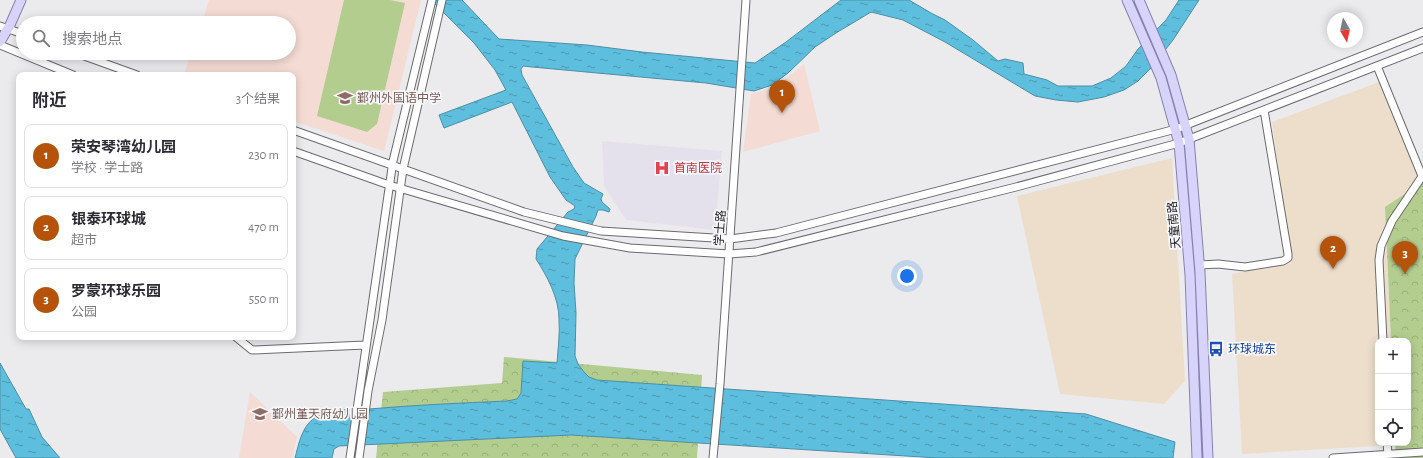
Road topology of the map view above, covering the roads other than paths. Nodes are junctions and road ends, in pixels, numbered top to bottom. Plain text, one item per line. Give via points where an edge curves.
1 (21, 0) edge
2 (432, 0) edge
3 (442, 0) edge
4 (746, 0) edge
5 (1128, 0) edge
6 (1139, 0) edge
7 (4, 28) edge
8 (16, 32) edge
9 (1423, 32) edge
10 (0, 42) edge
11 (0, 45) edge
12 (1423, 48) edge
13 (16, 52) edge
14 (36, 60) edge
15 (95, 60) edge
16 (1377, 66) junction
17 (66, 72) edge
18 (129, 72) edge
19 (1264, 110) junction
20 (1185, 125) junction
21 (1176, 129) junction
22 (296, 131) edge
23 (1189, 139) junction
24 (1179, 143) junction
25 (296, 152) edge
26 (393, 166) junction
27 (402, 169) junction
28 (1423, 176) edge
29 (389, 185) junction
30 (400, 188) junction
31 (730, 239) junction
32 (729, 254) junction
33 (1200, 265) junction
34 (1383, 338) edge
35 (240, 340) edge
36 (366, 345) junction
37 (1387, 446) edge
38 (1423, 452) edge
39 (1388, 454) junction
40 (350, 456) edge
41 (360, 457) edge
42 (713, 458) edge
43 (1197, 458) edge
44 (1208, 458) edge
45 (1333, 458) edge

1 - 7 main road
2 - 26 street
3 - 27 street
4 - 31 street, 学士路
5 - 21 main road, 天童南路 via 1158,71
6 - 20 main road via 1171,75
7 - 8 street
7 - 10 main road
9 - 20 street
11 - 13 street
12 - 16 street
14 - 17 street
15 - 18 street
16 - 19 street
16 - 28 street
19 - 23 street
19 - 33 street via 1288,258 1245,267
20 - 21 street
20 - 23 main road
21 - 24 main road, 天童南路
21 - 31 street via 776,233
22 - 26 street
23 - 24 street
23 - 33 main road
24 - 32 street via 756,252
24 - 43 main road, 天童南路 via 1190,275
25 - 29 street
26 - 27 street
26 - 29 street
27 - 30 street
27 - 31 street via 524,212 601,231
28 - 34 street via 1392,221 1381,246
29 - 30 street
29 - 36 street
30 - 32 street via 563,236 630,248
30 - 41 street via 382,320 366,402
31 - 32 street, 学士路
32 - 42 street, 学士路
33 - 44 main road
35 - 36 street via 252,350
36 - 40 street
37 - 39 street
38 - 39 street
39 - 45 street

